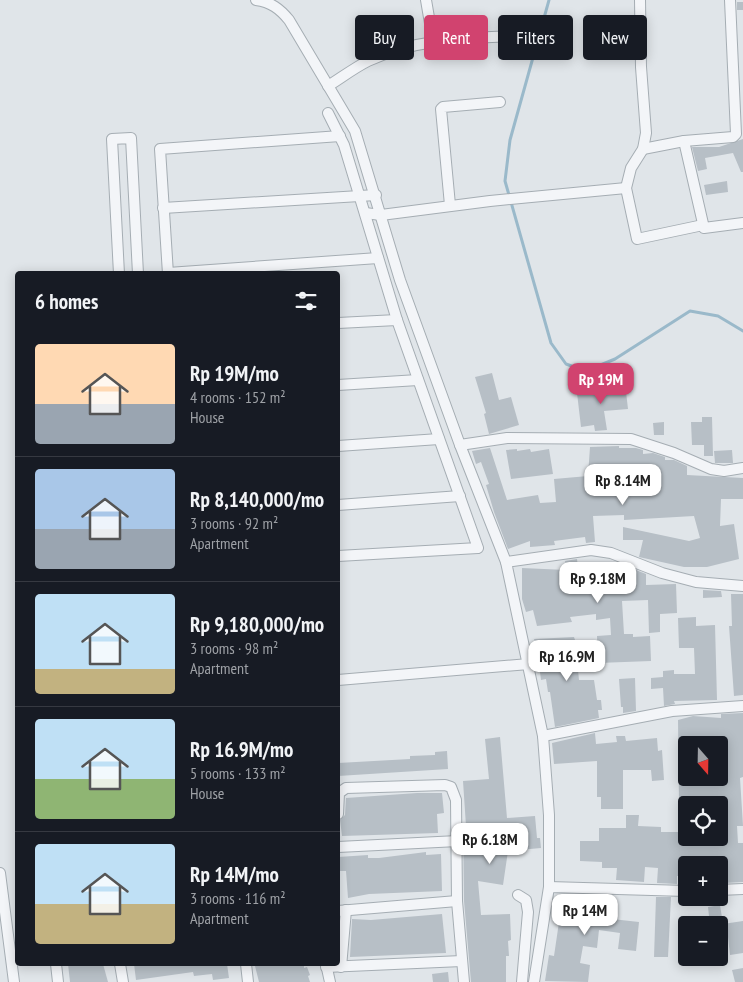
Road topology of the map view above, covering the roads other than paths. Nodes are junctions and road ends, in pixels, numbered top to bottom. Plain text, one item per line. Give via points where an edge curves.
1 (256, 0) edge
2 (426, 0) edge
3 (640, 0) edge
4 (730, 0) edge
5 (429, 15) edge
6 (424, 43) edge
7 (328, 86) junction
8 (500, 102) dead end
9 (328, 112) dead end
10 (340, 136) junction
11 (684, 141) junction
12 (643, 149) junction
13 (626, 188) junction
14 (376, 195) junction
15 (360, 196) junction
16 (450, 205) junction
17 (164, 208) junction
18 (365, 213) junction
19 (381, 215) junction
20 (743, 223) edge
21 (703, 225) junction
22 (378, 258) junction
23 (118, 271) edge
24 (138, 271) edge
25 (168, 271) edge
26 (196, 271) edge
27 (397, 320) junction
28 (340, 323) edge
29 (418, 380) junction
30 (340, 385) edge
31 (440, 439) junction
32 (460, 445) junction
33 (340, 446) edge
34 (743, 468) edge
35 (460, 496) junction
36 (340, 505) edge
37 (340, 556) edge
38 (506, 562) junction
39 (743, 586) edge
40 (529, 664) junction
41 (340, 680) edge
42 (743, 706) edge
43 (543, 736) junction
44 (340, 793) edge
45 (458, 841) junction
46 (340, 848) edge
47 (0, 873) edge
48 (549, 887) junction
49 (743, 889) edge
50 (728, 890) edge
51 (678, 891) edge
52 (518, 895) dead end
53 (457, 901) junction
54 (342, 910) edge
55 (462, 961) junction
56 (56, 966) edge
57 (120, 966) edge
58 (246, 966) edge
59 (326, 966) edge
60 (341, 967) junction
61 (14, 982) edge
62 (58, 982) edge
63 (123, 982) edge
64 (248, 982) edge
65 (330, 982) edge
66 (464, 982) edge
67 (522, 982) edge
68 (534, 982) edge

1 - 7 street via 265,1 280,10
2 - 5 street
3 - 12 street via 646,133
4 - 11 street via 736,134 733,137
6 - 7 street via 384,54
7 - 14 street via 355,131
8 - 16 street via 443,107 441,110
9 - 10 street
10 - 15 street
10 - 17 street via 160,149
11 - 12 street
11 - 21 street
12 - 13 street via 631,168
13 - 16 street
13 - 21 street via 638,240
14 - 15 street
14 - 19 street
15 - 17 street
15 - 18 street
16 - 19 street
17 - 25 street
18 - 19 street
18 - 22 street
19 - 32 street via 400,280
20 - 21 street via 705,229
22 - 26 street
22 - 27 street
23 - 24 street via 112,139 131,138
27 - 28 street
27 - 29 street
29 - 30 street
29 - 31 street
31 - 33 street
31 - 35 street
32 - 34 street via 507,438 632,439 711,469
32 - 38 street
35 - 36 street
35 - 37 street via 478,548
38 - 39 street via 591,550 611,553 696,582
38 - 40 street
40 - 41 street
40 - 43 street
42 - 43 street via 672,711
43 - 48 street via 549,814
44 - 45 street via 346,788 445,784 454,792
45 - 46 street
45 - 53 street
47 - 61 street
48 - 51 street
48 - 68 street
49 - 50 street
52 - 67 street via 526,900 528,912
53 - 54 street
53 - 55 street
54 - 60 street
55 - 60 street
55 - 66 street
56 - 62 street
57 - 63 street
58 - 64 street
59 - 60 street
59 - 65 street

